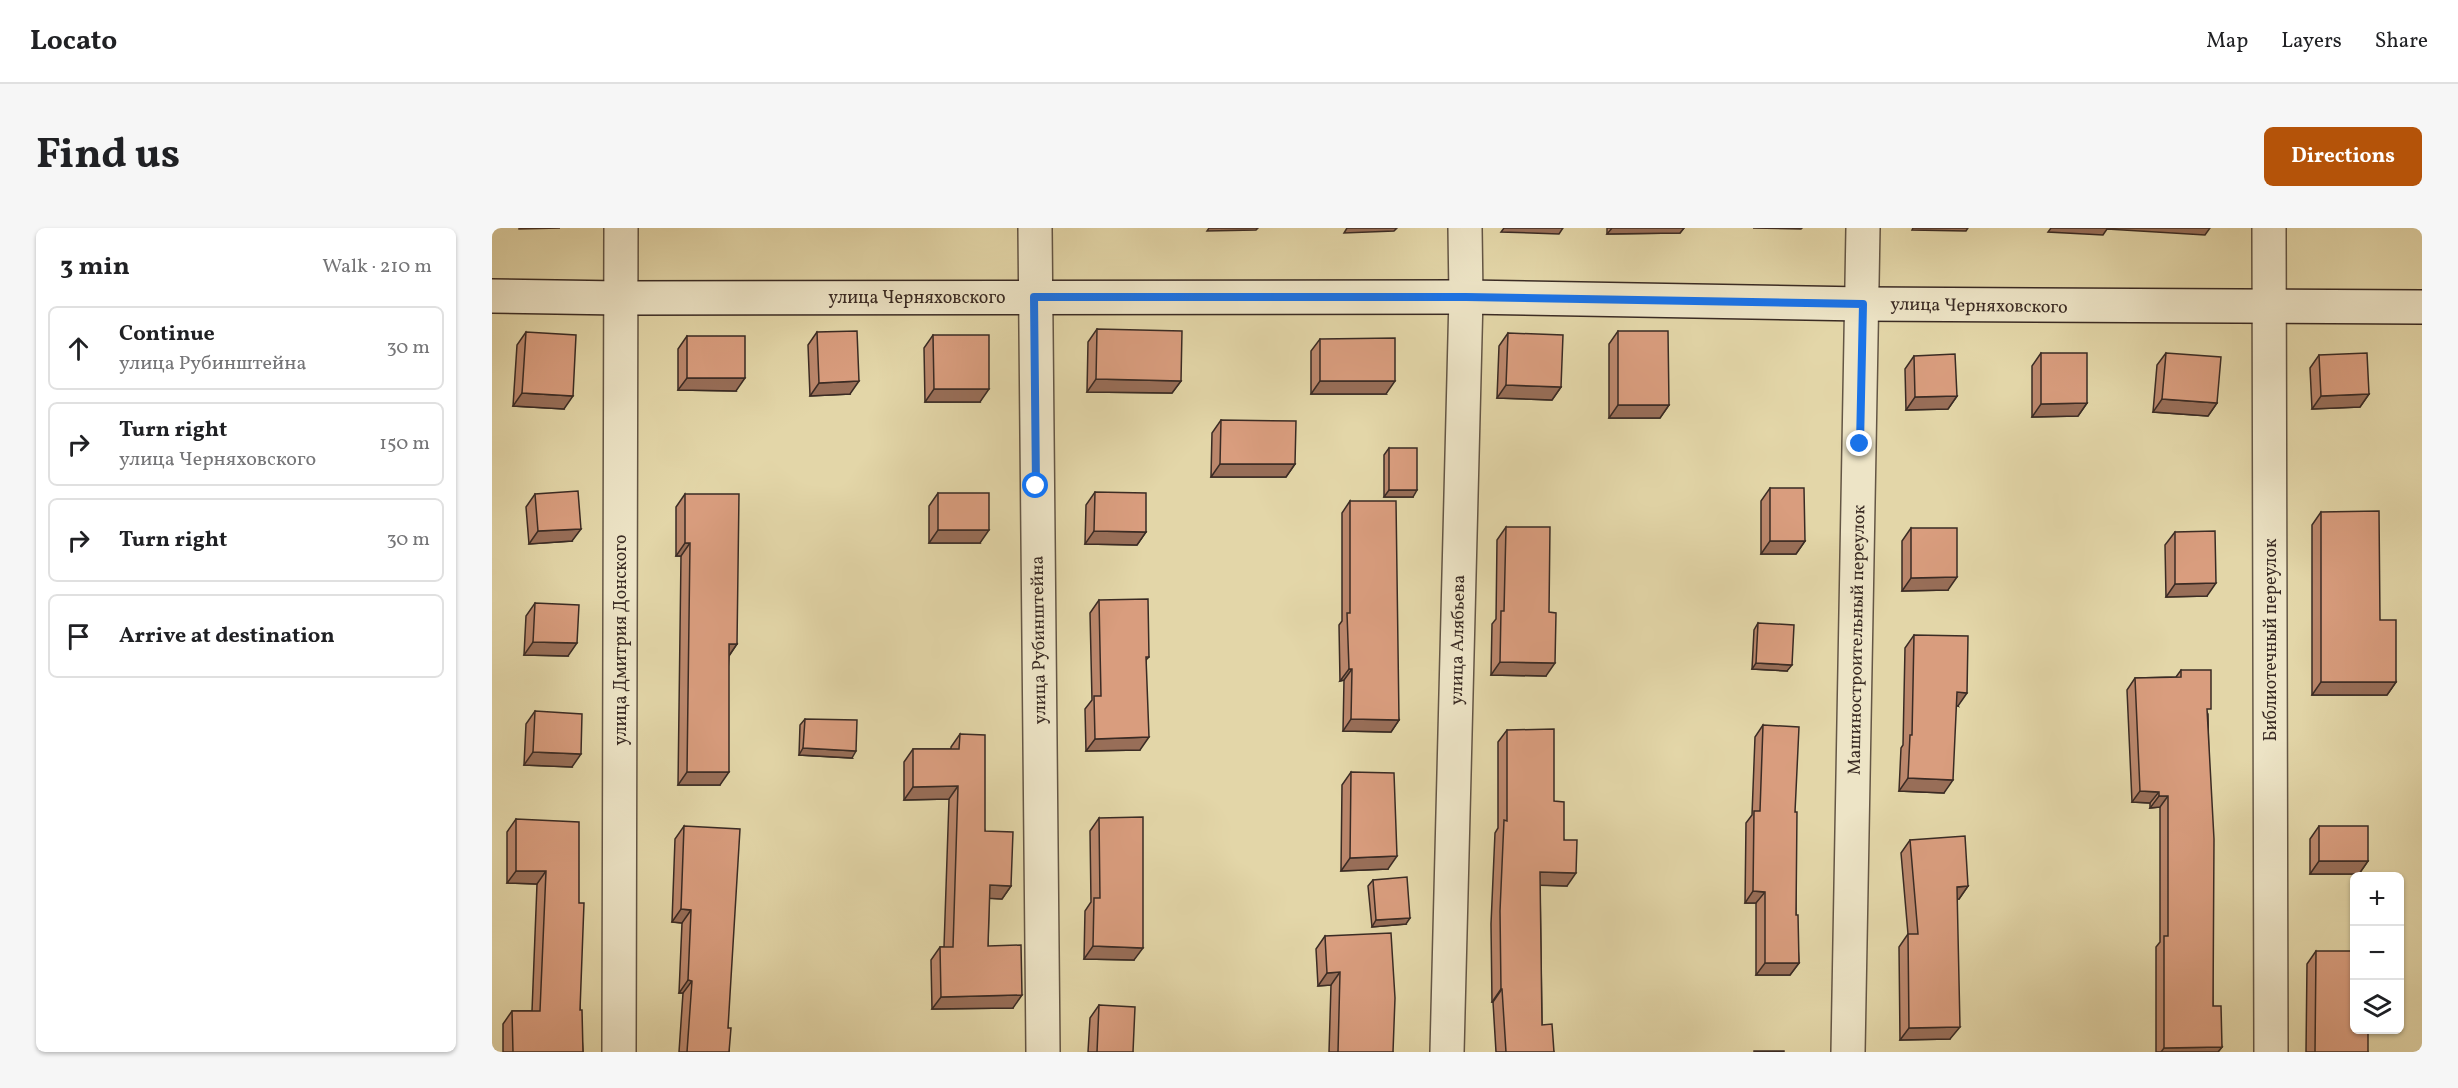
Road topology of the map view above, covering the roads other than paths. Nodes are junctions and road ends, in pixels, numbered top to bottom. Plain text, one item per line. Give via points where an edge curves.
1 (621, 228) edge
2 (1035, 228) edge
3 (1465, 228) edge
4 (1863, 228) edge
5 (2269, 228) edge
6 (492, 296) edge
7 (1034, 297) junction
8 (1466, 297) junction
9 (620, 298) junction
10 (1863, 304) junction
11 (2269, 307) junction
12 (2422, 307) edge
13 (619, 1052) edge
14 (1042, 1052) edge
15 (1447, 1052) edge
16 (1848, 1052) edge
17 (2271, 1052) edge

1 - 9 street, улица Дмитрия Донского
2 - 7 street, улица Рубинштейна
3 - 8 street, улица Алябьева
4 - 10 street, Машиностроительный переулок
5 - 11 street, Библиотечный переулок
6 - 9 street, улица Черняховского
7 - 8 street, улица Черняховского
7 - 9 street, улица Черняховского
7 - 14 street, улица Рубинштейна
8 - 10 street, улица Черняховского
8 - 15 street, улица Алябьева
9 - 13 street, улица Дмитрия Донского
10 - 11 street, улица Черняховского
10 - 16 street, Машиностроительный переулок
11 - 12 street, улица Черняховского
11 - 17 street, Библиотечный переулок

